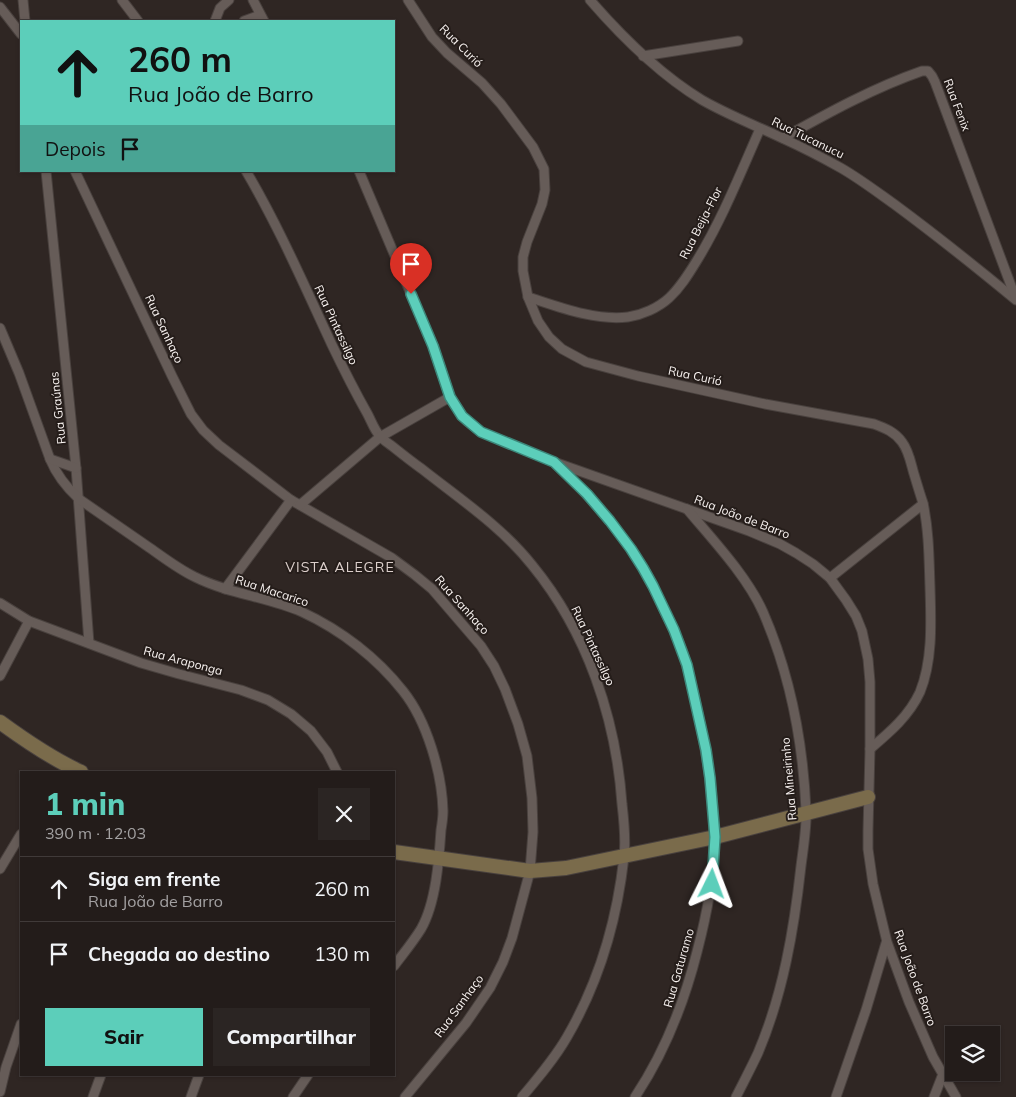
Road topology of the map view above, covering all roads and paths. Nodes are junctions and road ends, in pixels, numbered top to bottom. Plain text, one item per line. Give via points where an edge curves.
1 (23, 0) edge
2 (122, 0) edge
3 (228, 0) edge
4 (253, 0) edge
5 (408, 0) edge
6 (590, 0) edge
7 (0, 7) edge
8 (262, 18) edge
9 (25, 20) edge
10 (137, 20) edge
11 (216, 20) edge
12 (20, 33) edge
13 (738, 41) dead end
14 (643, 56) junction
15 (760, 129) junction
16 (783, 138) junction
17 (46, 172) edge
18 (75, 172) edge
19 (247, 172) edge
20 (359, 172) edge
21 (528, 298) junction
22 (1016, 300) edge
23 (0, 328) edge
24 (450, 397) junction
25 (380, 437) junction
26 (50, 459) junction
27 (554, 462) junction
28 (76, 468) junction
29 (79, 499) junction
30 (291, 500) junction
31 (923, 504) junction
32 (300, 505) junction
33 (687, 509) junction
34 (830, 578) junction
35 (225, 589) junction
36 (0, 603) edge
37 (29, 621) junction
38 (88, 643) junction
39 (0, 676) edge
40 (0, 722) edge
41 (870, 748) junction
42 (62, 768) edge
43 (76, 771) edge
44 (336, 771) edge
45 (868, 797) junction
46 (806, 812) junction
47 (20, 836) edge
48 (715, 837) junction
49 (395, 852) edge
50 (624, 855) junction
51 (439, 858) junction
52 (0, 869) edge
53 (530, 871) junction
54 (886, 942) junction
55 (395, 965) edge
56 (20, 1027) edge
57 (943, 1074) junction
58 (101, 1076) edge
59 (199, 1076) edge
60 (307, 1076) edge
61 (0, 1092) edge
62 (93, 1097) edge
63 (191, 1097) edge
64 (294, 1097) edge
65 (405, 1097) edge
66 (522, 1097) edge
67 (636, 1097) edge
68 (736, 1097) edge
69 (836, 1097) edge
70 (934, 1097) edge
71 (956, 1097) edge

1 - 9 street
2 - 10 street
3 - 11 street via 220,8
4 - 8 street
5 - 21 street, Rua Curió via 432,37 502,104 533,147 544,169 542,204 523,257
6 - 14 street, Rua Tucanucu
7 - 12 street
13 - 14 street
14 - 15 street, Rua Tucanucu via 704,101
15 - 16 street, Rua Tucanucu
15 - 21 street, Rua Beija-Flor via 706,247 685,280 668,299 649,311 628,317 612,317 577,313
16 - 22 street, Rua Tucanucu via 843,169 874,190 953,248
16 - 22 street, Rua Fenix via 880,87 928,71 935,82
17 - 28 street, Rua Graúnas
18 - 30 street, Rua Sanhaço via 191,414 218,445
19 - 25 street, Rua Pintassilgo
20 - 24 street, Rua João de Barro via 429,338
21 - 31 street, Rua Curió via 549,337 562,349 586,362 765,404 874,424 888,430 904,444
23 - 26 street, Rua Macarico via 20,373
24 - 25 street
24 - 27 street, Rua João de Barro via 462,416 481,432
25 - 32 street
25 - 50 street, Rua Pintassilgo via 511,541 532,563 572,624 605,702 615,740 621,780
26 - 28 street
26 - 29 street, Rua Macarico via 62,482
27 - 33 street, Rua João de Barro
27 - 48 street, Rua Gaturamo via 587,494 631,549 674,630 687,665 706,750
28 - 29 street, Rua Graúnas
29 - 35 street, Rua Macarico via 183,571
29 - 38 street, Rua Graúnas
30 - 32 street, Rua Sanhaço
30 - 35 street
31 - 34 street
31 - 41 street, Rua Curió via 930,610 929,650 924,678 906,716
32 - 53 street, Rua Sanhaço via 415,574 451,610 494,666 506,689 527,756 533,832
33 - 34 street, Rua João de Barro via 780,544
33 - 46 street, Rua Mineirinho via 728,558 763,611 791,693 800,743
34 - 41 street, Rua João de Barro via 856,616 866,645 870,682
35 - 51 street, Rua Macarico via 284,605 317,620 371,657 404,692 424,728 437,770 443,812
36 - 37 street, Rua Araponga
37 - 38 street, Rua Araponga
37 - 39 street
38 - 44 street, Rua Araponga via 141,663 268,700 311,731
40 - 42 street
41 - 45 street, Rua João de Barro
42 - 43 street
45 - 46 street
45 - 54 street, Rua João de Barro via 870,867
46 - 48 street
46 - 68 street, Rua Mineirinho via 794,921 780,989 758,1054
47 - 52 street
48 - 50 street
48 - 67 street, Rua Gaturamo via 708,911 692,974 668,1040
49 - 51 street
50 - 53 street via 566,868
50 - 66 street, Rua Pintassilgo via 608,941 589,994 566,1038
51 - 53 street
51 - 55 street, Rua Macarico via 427,916 417,936
53 - 65 street, Rua Sanhaço via 512,938 490,988 466,1023
54 - 57 street, Rua João de Barro via 915,1019
54 - 69 street
56 - 61 street
57 - 70 street
57 - 71 street, Rua João de Barro
58 - 62 street
59 - 63 street
60 - 64 street

